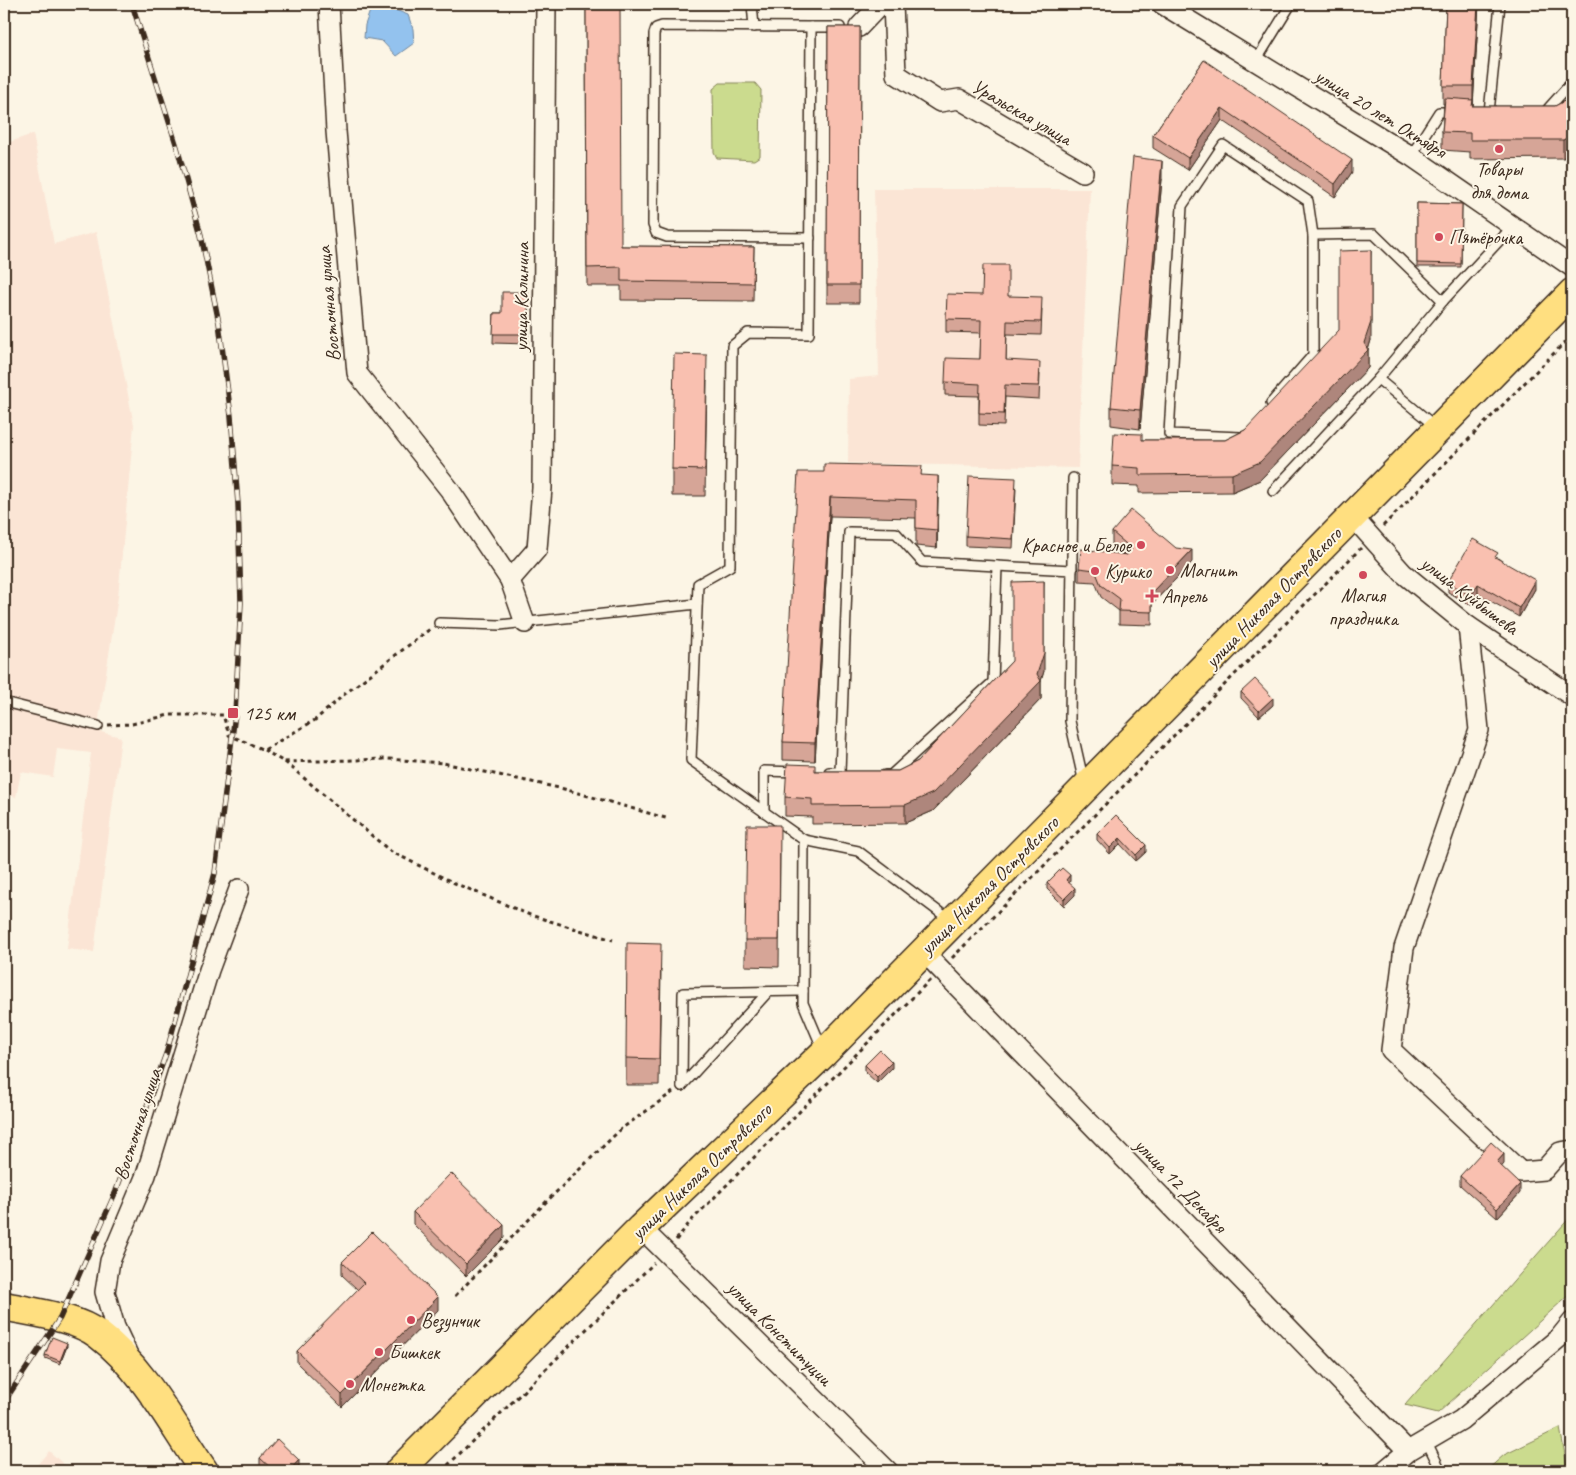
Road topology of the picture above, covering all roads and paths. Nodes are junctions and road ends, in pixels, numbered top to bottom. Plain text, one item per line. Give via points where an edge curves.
1 (329, 4) edge
2 (546, 4) edge
3 (752, 4) edge
4 (881, 4) edge
5 (893, 4) edge
6 (1162, 4) edge
7 (1291, 4) edge
8 (1500, 4) edge
9 (754, 27) junction
10 (811, 27) junction
11 (859, 27) joint
12 (1256, 61) junction
13 (1572, 82) edge
14 (1464, 112) edge
15 (1490, 112) edge
16 (1536, 112) edge
17 (1411, 156) junction
18 (1083, 172) dead end
19 (1513, 226) junction
20 (1313, 235) junction
21 (810, 238) junction
22 (1572, 267) edge
23 (1572, 293) edge
24 (1443, 301) junction
25 (1572, 335) edge
26 (1378, 379) junction
27 (1264, 411) edge
28 (1438, 429) junction
29 (1246, 431) edge
30 (1073, 478) dead end
31 (1274, 491) dead end
32 (1352, 516) junction
33 (1371, 538) junction
34 (997, 566) junction
35 (1072, 570) junction
36 (510, 580) junction
37 (697, 604) junction
38 (439, 623) joint
39 (525, 623) junction
40 (1468, 626) junction
41 (1572, 696) edge
42 (4, 702) edge
43 (98, 726) joint
44 (264, 750) junction
45 (284, 762) junction
46 (874, 774) edge
47 (1085, 788) junction
48 (764, 812) junction
49 (669, 819) dead end
50 (804, 840) junction
51 (239, 889) dead end
52 (953, 922) junction
53 (613, 940) dead end
54 (932, 960) junction
55 (803, 991) junction
56 (768, 992) junction
57 (824, 1053) junction
58 (682, 1086) junction
59 (1572, 1150) edge
60 (641, 1228) junction
61 (666, 1252) junction
62 (455, 1296) dead end
63 (4, 1306) edge
64 (1572, 1322) edge
65 (136, 1371) junction
66 (1426, 1440) junction
67 (1408, 1451) junction
68 (204, 1471) edge
69 (399, 1471) edge
70 (442, 1471) edge
71 (888, 1471) edge
72 (1384, 1471) edge
73 (1441, 1471) edge

1 - 36 street, Восточная улица via 336,131 357,373 449,489
2 - 36 street, улица Калинина via 542,488 537,549
3 - 9 lane
4 - 11 street
5 - 18 street, Уральская улица via 896,74 940,102 959,99
6 - 12 street, улица 20 лет Октября
7 - 12 lane
8 - 15 lane
9 - 10 lane
9 - 21 lane via 662,26 655,30 653,225 656,233 667,237
10 - 11 lane
10 - 21 lane
12 - 17 street, улица 20 лет Октября
13 - 16 lane via 1545,112
14 - 17 lane via 1439,112
17 - 19 street, улица 20 лет Октября
19 - 22 street, улица 20 лет Октября
19 - 24 lane
20 - 24 lane via 1374,234
20 - 27 lane via 1313,355
20 - 29 lane via 1308,201 1223,144 1182,206 1169,434 1240,438
21 - 37 lane via 810,334 748,333 732,346 730,566 698,584
23 - 28 main road, улица Николая Островского
24 - 26 lane
25 - 33 path
26 - 28 lane
26 - 31 lane
28 - 32 main road, улица Николая Островского
30 - 35 lane
32 - 33 street, улица Куйбышева
32 - 47 main road, улица Николая Островского
33 - 40 street, улица Куйбышева via 1403,574
33 - 54 path
34 - 35 lane
34 - 46 lane via 993,682 891,775
34 - 48 lane via 922,562 896,533 849,532 844,773 764,771
35 - 47 lane via 1070,721
36 - 39 street, Восточная улица
37 - 39 lane
37 - 48 lane via 691,760
38 - 39 lane
38 - 44 path via 315,720
40 - 41 street, улица Куйбышева
40 - 59 street via 1479,730 1404,948 1391,1050 1521,1172 1544,1170 1560,1152
42 - 43 lane
43 - 44 path via 132,724 169,715 223,715 229,735
44 - 45 path
45 - 49 path via 388,759 444,762 564,789
45 - 53 path via 390,850 452,882 530,915
47 - 52 main road, улица Николая Островского
48 - 50 lane
50 - 52 lane via 858,851
50 - 55 lane
51 - 65 street, Восточная улица via 209,970 146,1175 110,1261 105,1292 115,1326
52 - 54 main road, улица Николая Островского
54 - 57 main road, улица Николая Островского
54 - 61 path
54 - 67 street, улица 12 Декабря
55 - 56 lane
55 - 57 lane via 803,1003
56 - 58 lane
56 - 58 lane via 683,993
57 - 60 main road, улица Николая Островского
58 - 62 path via 621,1129 525,1222
60 - 61 street, улица Конституции
60 - 69 main road, улица Николая Островского
61 - 70 path
61 - 71 street, улица Конституции
63 - 65 main road via 60,1318 98,1334
64 - 66 street via 1560,1337 1461,1420
65 - 68 main road
66 - 67 street
66 - 73 lane
67 - 72 street

